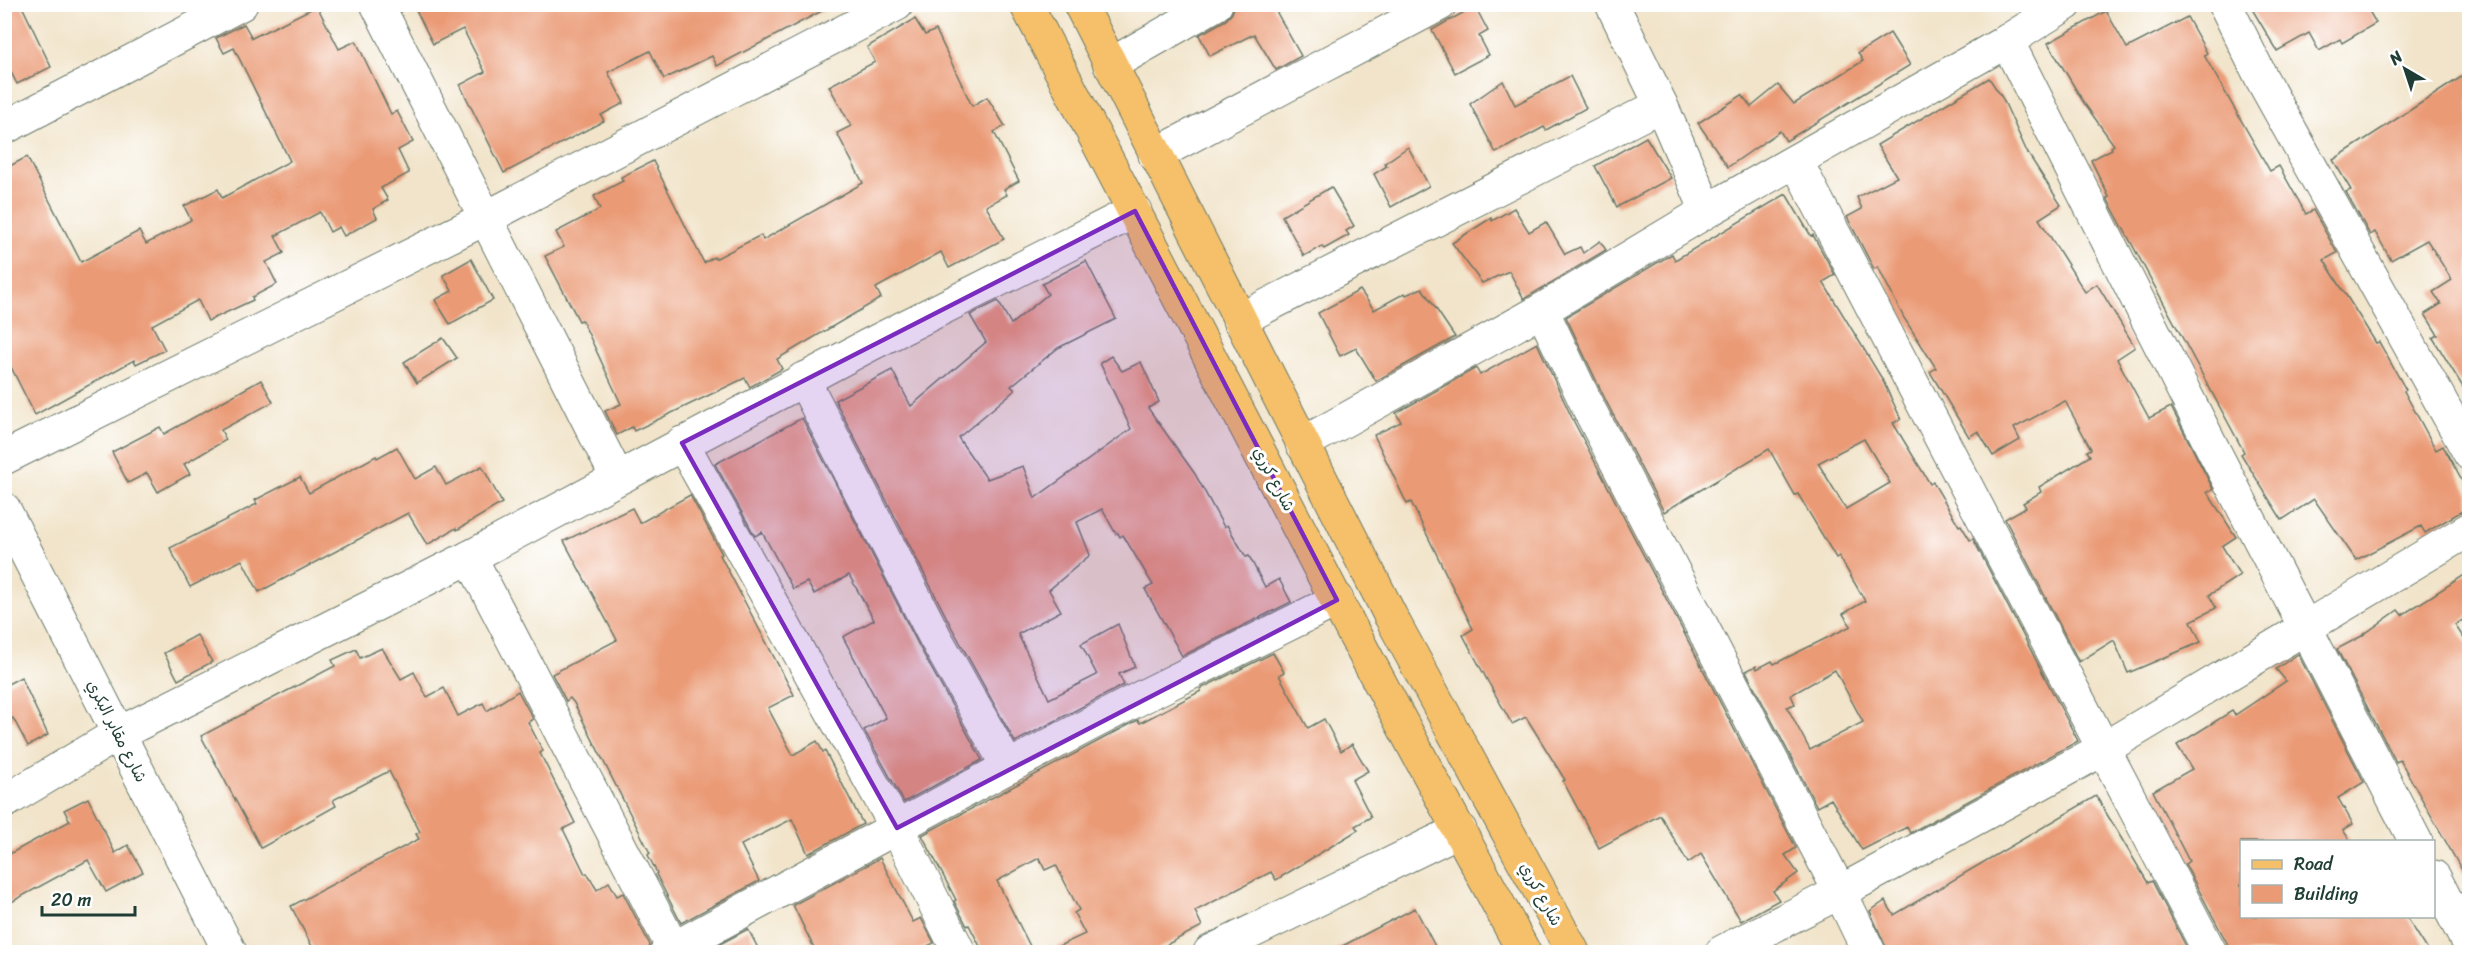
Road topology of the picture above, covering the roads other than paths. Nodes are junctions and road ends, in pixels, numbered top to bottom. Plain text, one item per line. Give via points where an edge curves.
1 (241, 4) edge
2 (377, 4) edge
3 (897, 4) edge
4 (1026, 4) edge
5 (1080, 4) edge
6 (1216, 4) edge
7 (1440, 4) edge
8 (1611, 4) edge
9 (2066, 4) edge
10 (2225, 4) edge
11 (2007, 41) junction
12 (1110, 65) junction
13 (1661, 105) junction
14 (4, 128) edge
15 (1155, 155) junction
16 (1796, 161) junction
17 (1135, 211) junction
18 (1707, 211) junction
19 (484, 219) junction
20 (1542, 310) junction
21 (1239, 320) junction
22 (803, 379) junction
23 (682, 443) junction
24 (1302, 444) junction
25 (2469, 454) edge
26 (4, 458) edge
27 (617, 477) junction
28 (4, 509) edge
29 (2469, 529) edge
30 (470, 557) junction
31 (1337, 600) junction
32 (2306, 628) junction
33 (118, 734) junction
34 (2105, 748) junction
35 (1008, 768) junction
36 (4, 802) edge
37 (897, 828) junction
38 (1460, 830) junction
39 (2415, 840) edge
40 (2435, 881) edge
41 (1840, 892) junction
42 (2469, 947) edge
43 (1224, 949) edge
44 (230, 952) edge
45 (672, 952) edge
46 (959, 952) edge
47 (1524, 952) edge
48 (1573, 952) edge
49 (1722, 952) edge
50 (1869, 952) edge
51 (2210, 952) edge

1 - 14 street
2 - 19 street
3 - 19 street
4 - 17 main road, شارع كرري
5 - 12 main road, شارع كرري
6 - 12 street
7 - 15 street
8 - 13 street
9 - 11 street
10 - 25 street via 2262,79
11 - 16 street
11 - 32 street
12 - 15 main road, شارع كرري
13 - 18 street
13 - 21 street
15 - 21 main road, شارع كرري
16 - 18 street
16 - 34 street
17 - 22 street
17 - 31 main road, شارع كرري
18 - 20 street
19 - 26 street
19 - 27 street
20 - 24 street
20 - 41 street
21 - 24 main road, شارع كرري
22 - 23 street
22 - 35 street via 935,637
23 - 27 street
23 - 37 street
24 - 48 main road, شارع كرري
27 - 30 street
28 - 33 street, شارع مقابر البكري
29 - 32 street
30 - 33 street
30 - 45 street
31 - 35 street
31 - 38 main road, شارع كرري
32 - 34 street
32 - 39 street
33 - 36 street
33 - 44 street, شارع مقابر البكري
34 - 41 street
34 - 51 street
35 - 37 street
37 - 45 street
37 - 46 street
38 - 43 street
38 - 47 main road, شارع كرري
40 - 42 street
41 - 49 street
41 - 50 street

